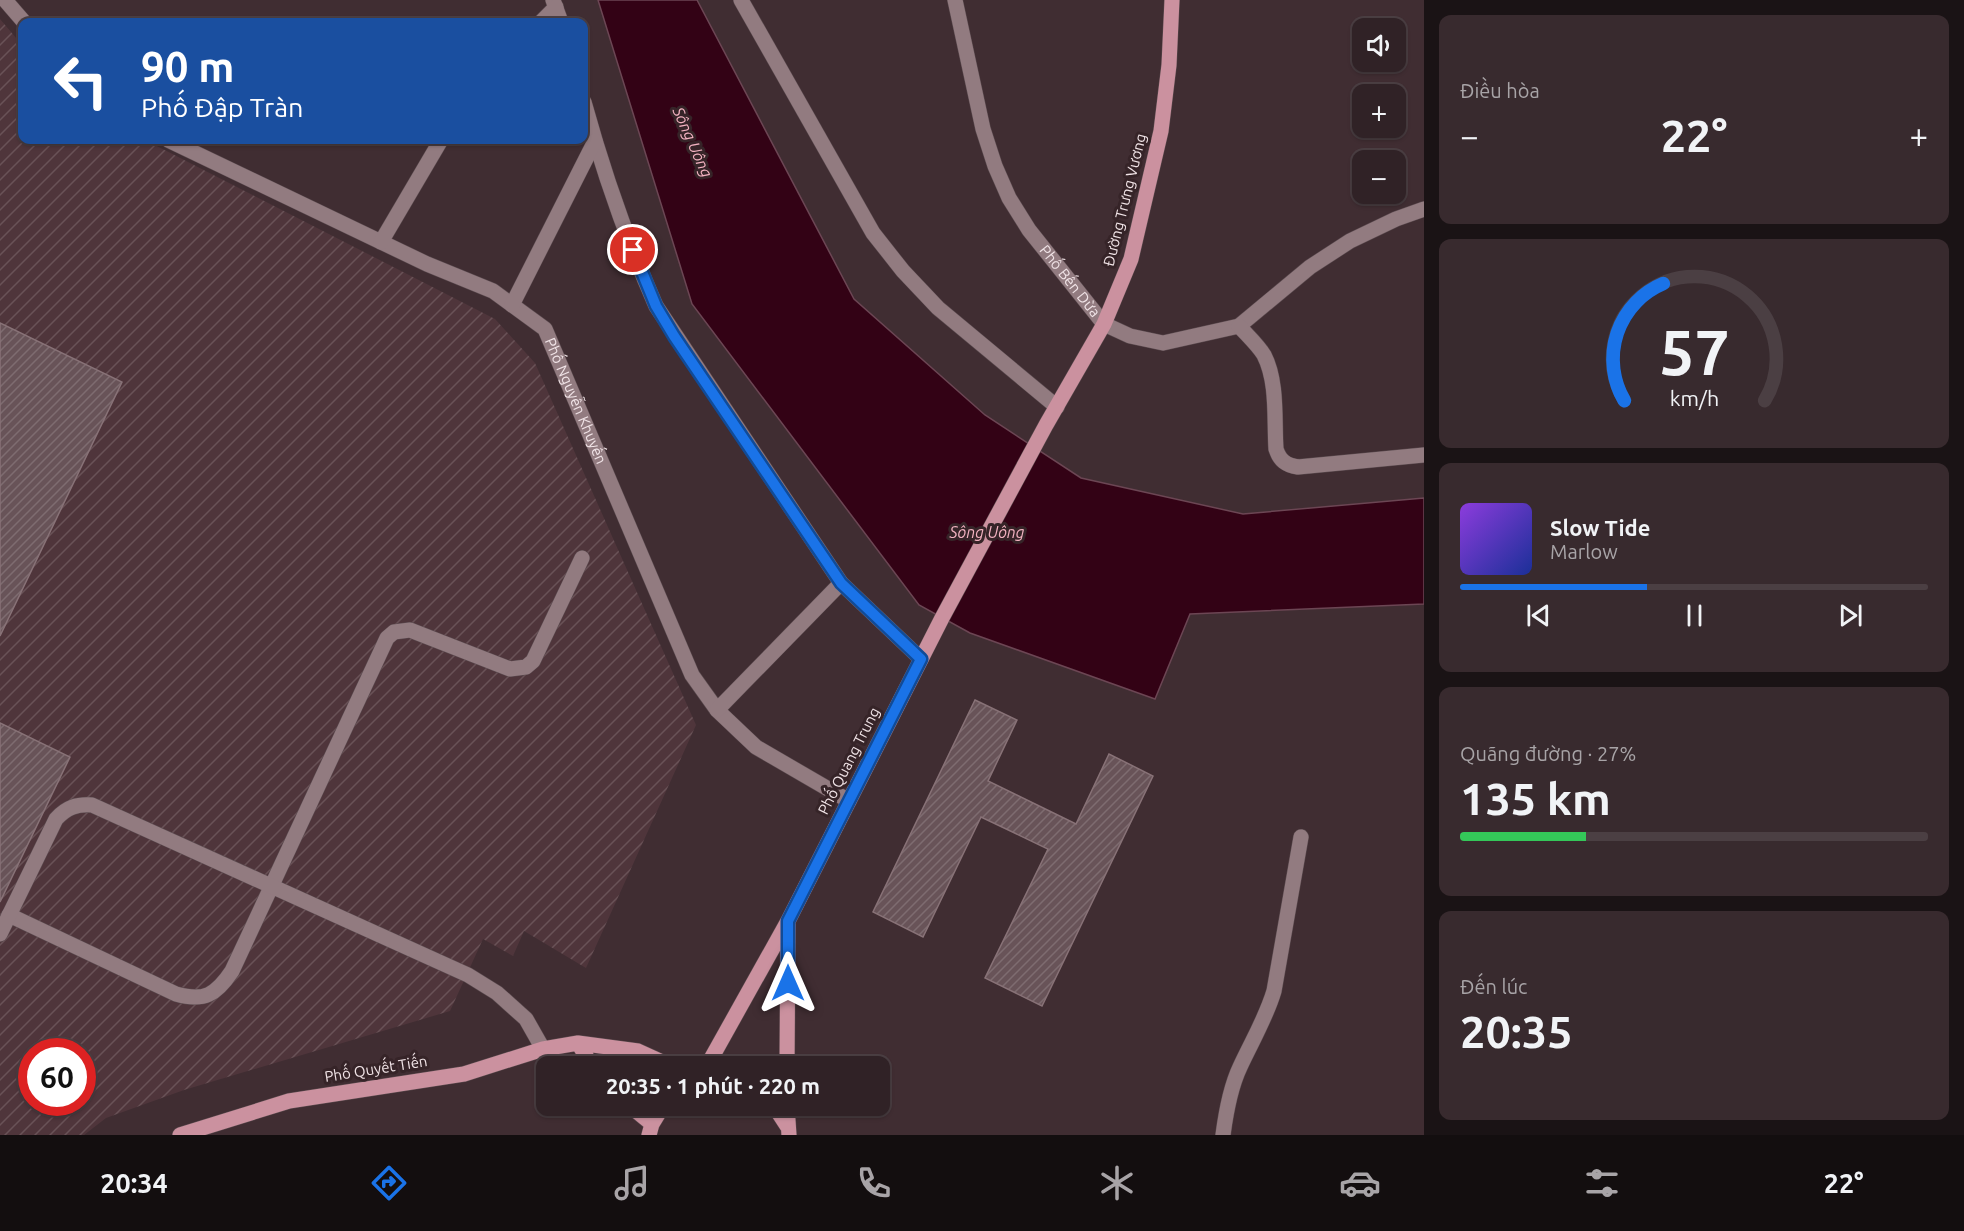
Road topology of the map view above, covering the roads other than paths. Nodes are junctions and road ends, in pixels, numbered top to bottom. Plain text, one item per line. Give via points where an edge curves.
1 (5, 0) edge
2 (741, 0) edge
3 (955, 0) edge
4 (1172, 0) edge
5 (555, 4) edge
6 (21, 18) edge
7 (544, 18) edge
8 (588, 116) edge
9 (595, 141) junction
10 (176, 144) edge
11 (439, 144) edge
12 (1424, 209) edge
13 (381, 242) junction
14 (512, 305) junction
15 (1104, 324) junction
16 (1239, 326) junction
17 (1057, 407) junction
18 (1424, 455) edge
19 (582, 558) dead end
20 (841, 583) junction
21 (942, 618) joint
22 (921, 659) junction
23 (717, 710) junction
24 (849, 801) junction
25 (1301, 837) dead end
26 (273, 885) junction
27 (9, 915) junction
28 (788, 921) junction
29 (0, 934) edge
30 (578, 1043) junction
31 (543, 1049) junction
32 (586, 1056) edge
33 (649, 1056) edge
34 (713, 1056) edge
35 (787, 1056) edge
36 (639, 1116) edge
37 (658, 1116) edge
38 (780, 1116) edge
39 (227, 1128) edge
40 (651, 1130) edge
41 (788, 1130) edge
42 (180, 1135) edge
43 (1223, 1135) edge

1 - 6 street
2 - 17 street via 873,233 897,264 938,308
3 - 15 street, Phố Bến Dừa via 983,129 1009,198 1029,230
4 - 15 main road, Đường Trưng Vương via 1161,131 1131,259
5 - 7 street
8 - 9 street
9 - 14 street
9 - 20 street via 656,306
10 - 13 street, Phố Nguyễn Khuyến
11 - 13 street
12 - 16 street, Phố Bến Dừa via 1350,241 1310,267
13 - 14 street, Phố Nguyễn Khuyến via 493,291
14 - 23 street, Phố Nguyễn Khuyến via 546,329 692,675
15 - 16 street, Phố Bến Dừa via 1130,336 1163,343
15 - 17 main road, Đường Trưng Vương
16 - 18 street via 1269,365 1276,449 1288,466
17 - 21 main road, Đường Trưng Vương
19 - 26 street via 533,662 526,667 510,669 410,630 394,632 387,638
20 - 22 street
20 - 23 street
21 - 22 main road, Phố Quang Trung
22 - 24 main road, Phố Quang Trung
23 - 24 street, Phố Nguyễn Khuyến via 756,747
24 - 28 main road, Phố Quang Trung
25 - 43 street via 1275,990 1239,1069
26 - 27 street via 92,805 81,804 56,819
26 - 27 street via 232,971 223,984 204,997 176,994
26 - 31 street via 468,975 498,993 526,1019
27 - 29 street
28 - 34 main road, Phố Quang Trung
28 - 35 main road, Phố Quang Trung
30 - 31 main road, Phố Quyết Tiến
30 - 32 main road
30 - 33 main road, Phố Quyết Tiến
31 - 39 main road, Phố Quyết Tiến via 464,1074 289,1101
36 - 40 main road
37 - 40 main road
38 - 41 main road
39 - 42 main road, Phố Quyết Tiến

